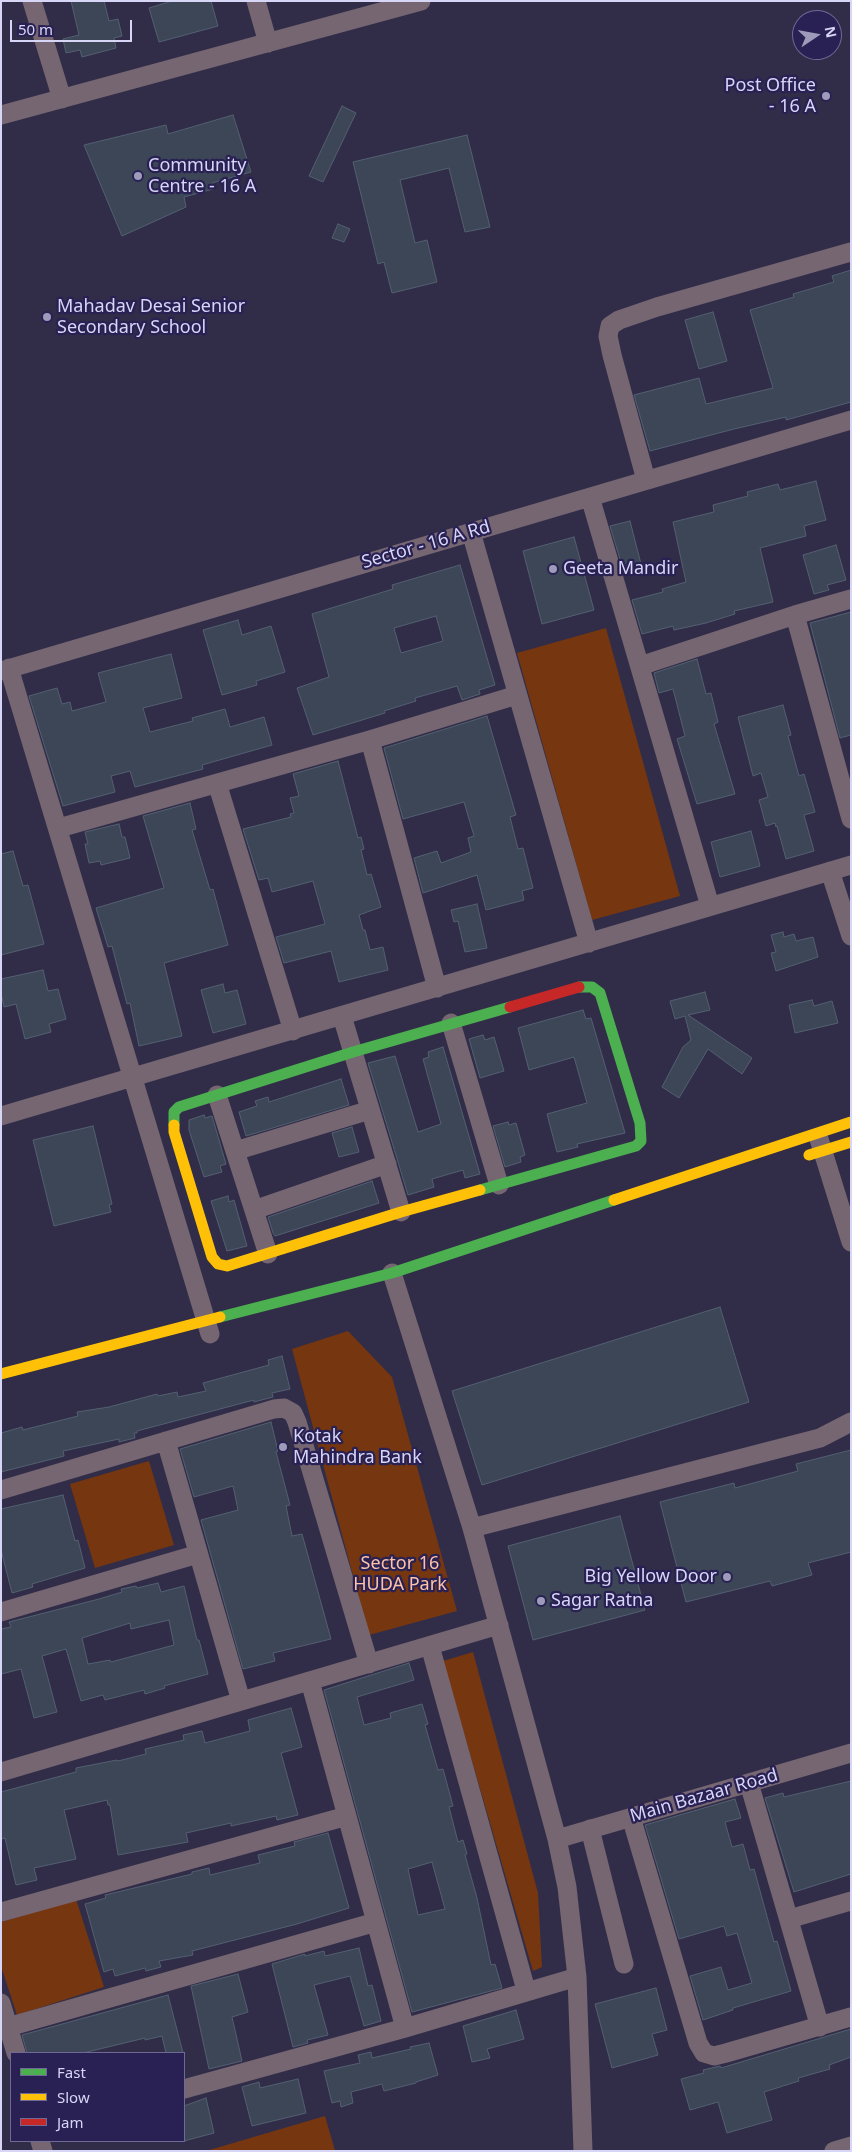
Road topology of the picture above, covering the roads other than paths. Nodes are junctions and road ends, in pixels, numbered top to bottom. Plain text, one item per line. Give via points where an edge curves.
1 (32, 1) edge
2 (256, 1) edge
3 (421, 1) edge
4 (268, 43) junction
5 (62, 99) junction
6 (1, 115) edge
7 (851, 252) edge
8 (851, 420) edge
9 (646, 480) junction
10 (590, 497) junction
11 (471, 532) junction
12 (851, 599) edge
13 (795, 615) junction
14 (640, 666) junction
15 (5, 670) edge
16 (517, 695) junction
17 (370, 740) junction
18 (217, 783) junction
19 (851, 819) edge
20 (59, 828) junction
21 (851, 865) edge
22 (830, 871) junction
23 (710, 906) junction
24 (851, 936) edge
25 (589, 942) junction
26 (437, 988) junction
27 (342, 1016) junction
28 (451, 1023) junction
29 (293, 1031) junction
30 (353, 1052) junction
31 (133, 1078) junction
32 (217, 1095) junction
33 (370, 1110) junction
34 (1, 1116) edge
35 (851, 1122) edge
36 (820, 1142) junction
37 (851, 1142) edge
38 (235, 1151) junction
39 (794, 1159) dead end
40 (387, 1164) junction
41 (498, 1185) junction
42 (254, 1210) junction
43 (401, 1212) junction
44 (851, 1242) edge
45 (268, 1254) junction
46 (394, 1283) junction
47 (209, 1331) junction
48 (68, 1369) dead end
49 (1, 1374) edge
50 (1, 1385) edge
51 (851, 1422) edge
52 (166, 1441) junction
53 (1, 1490) edge
54 (472, 1528) junction
55 (198, 1554) junction
56 (1, 1612) edge
57 (499, 1625) junction
58 (430, 1646) junction
59 (368, 1664) junction
60 (310, 1681) junction
61 (241, 1702) junction
62 (851, 1753) edge
63 (1, 1772) edge
64 (749, 1783) junction
65 (346, 1816) junction
66 (631, 1817) junction
67 (590, 1829) junction
68 (557, 1839) junction
69 (851, 1901) edge
70 (1, 1912) edge
71 (789, 1919) junction
72 (376, 1922) junction
73 (624, 1964) dead end
74 (577, 1977) junction
75 (526, 1990) junction
76 (1, 2003) edge
77 (851, 2017) edge
78 (8, 2027) junction
79 (820, 2027) junction
80 (405, 2028) junction
81 (16, 2052) edge
82 (185, 2089) edge
83 (851, 2146) edge
84 (583, 2151) edge
85 (834, 2151) edge

1 - 5 street
2 - 4 street
3 - 4 street
4 - 5 street
5 - 6 street
7 - 9 street via 658,307 610,326 608,336 612,355
8 - 9 street, Sector - 16 A Rd
9 - 10 street, Sector - 16 A Rd
10 - 11 street, Sector - 16 A Rd
10 - 14 street
11 - 15 street, Sector - 16 A Rd
11 - 16 street
12 - 13 street
13 - 14 street
13 - 19 street
14 - 23 street
15 - 20 street
16 - 17 street
16 - 25 street
17 - 18 street
17 - 26 street
18 - 20 street
18 - 29 street
20 - 31 street
21 - 22 street
22 - 23 street
22 - 24 street
23 - 25 street
25 - 26 street
26 - 27 street
27 - 29 street
27 - 30 street
28 - 30 street
28 - 41 street
28 - 41 street via 568,989 592,987 600,993 640,1123 641,1141 636,1146
29 - 31 street
30 - 32 street
30 - 33 street
31 - 34 street
31 - 47 street
32 - 38 street
32 - 45 street via 179,1107 174,1112 173,1122 212,1257 218,1264 227,1266
33 - 38 street
33 - 40 street
35 - 36 street
36 - 37 street
36 - 39 street
36 - 44 street
36 - 46 street
38 - 42 street
40 - 42 street
40 - 43 street
41 - 43 street
42 - 45 street
43 - 45 street
46 - 47 street
46 - 54 street
47 - 49 street
48 - 50 street
51 - 54 street via 820,1438
52 - 53 street
52 - 55 street
52 - 59 street via 274,1409 284,1408 293,1413
54 - 57 street
55 - 56 street
55 - 61 street
57 - 58 street
57 - 68 street
58 - 59 street
58 - 75 street
59 - 60 street
60 - 61 street
60 - 65 street
61 - 63 street
62 - 64 street, Main Bazaar Road
64 - 66 street, Main Bazaar Road
64 - 71 street
65 - 70 street
65 - 72 street
66 - 67 street, Main Bazaar Road
66 - 79 street via 698,2043 704,2053 714,2056 726,2054
67 - 68 street, Main Bazaar Road
67 - 73 street
68 - 74 street via 567,1887
69 - 71 street
71 - 79 street
72 - 78 street
72 - 80 street
74 - 75 street
74 - 84 street
75 - 80 street
76 - 78 street
77 - 79 street
78 - 81 street
80 - 82 street
83 - 85 street

